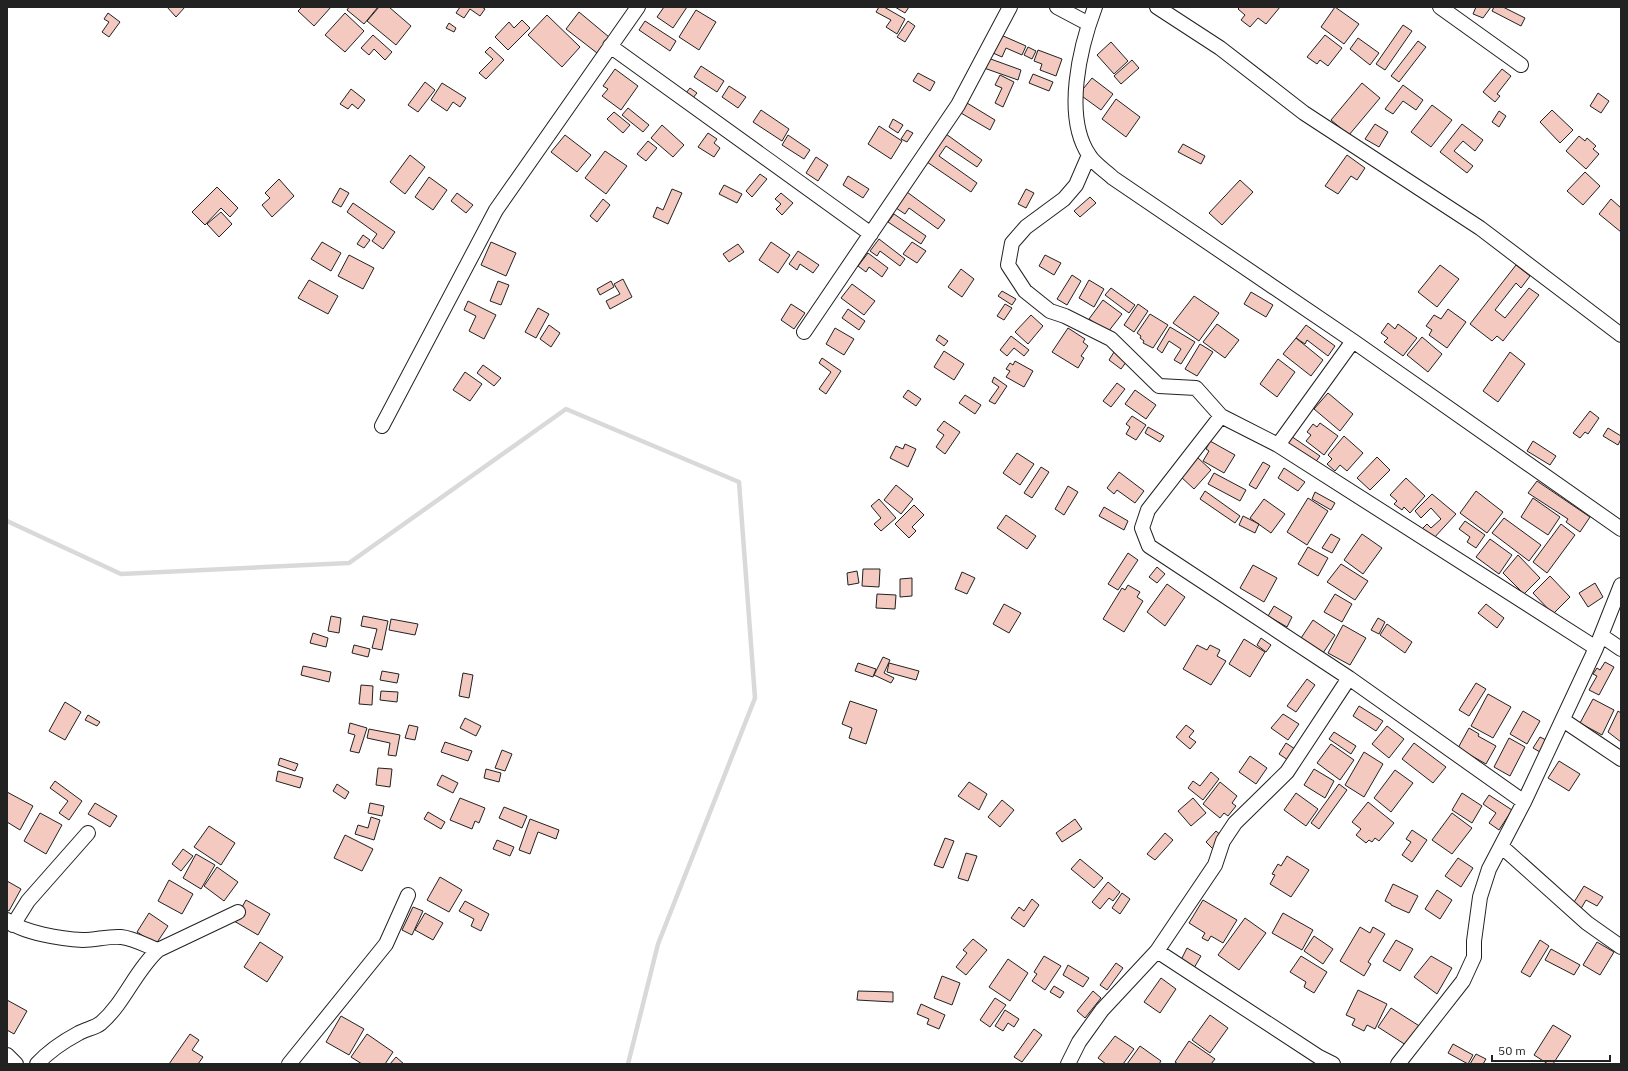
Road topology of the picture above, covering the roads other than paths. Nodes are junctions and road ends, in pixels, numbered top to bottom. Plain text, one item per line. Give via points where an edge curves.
1 (638, 7) edge
2 (1010, 7) edge
3 (1057, 7) edge
4 (1095, 7) edge
5 (1157, 7) edge
6 (1440, 7) edge
7 (1088, 24) junction
8 (610, 46) junction
9 (1521, 64) dead end
10 (1089, 155) junction
11 (871, 234) junction
12 (804, 332) dead end
13 (1621, 335) edge
14 (1353, 341) junction
15 (1222, 416) junction
16 (382, 426) dead end
17 (1278, 445) junction
18 (1621, 529) edge
19 (1621, 585) edge
20 (1599, 642) junction
21 (1621, 649) edge
22 (1349, 678) junction
23 (1563, 720) junction
24 (1621, 759) edge
25 (1524, 802) junction
26 (88, 833) dead end
27 (1501, 846) junction
28 (408, 895) dead end
29 (238, 912) dead end
30 (10, 922) edge
31 (1621, 947) edge
32 (158, 950) junction
33 (1157, 951) junction
34 (7, 1055) edge
35 (16, 1064) edge
36 (37, 1064) edge
37 (289, 1064) edge
38 (1068, 1064) edge
39 (1333, 1064) edge
40 (1398, 1064) edge

1 - 8 street
2 - 11 street via 958,105
3 - 7 street
4 - 7 street
5 - 13 street via 1220,48 1304,112 1480,228
6 - 9 street
7 - 10 street via 1080,55 1075,107 1078,129
8 - 11 street
8 - 16 street via 496,210
10 - 14 street via 1113,178
10 - 15 street via 1076,185 1064,199 1026,227 1012,243 1008,265 1025,292 1050,311 1111,338 1159,386 1196,388
11 - 12 street
14 - 17 street
14 - 18 street
15 - 17 street
15 - 22 street via 1148,510 1142,528 1149,546
17 - 20 street
19 - 20 street
20 - 21 street
20 - 23 street
22 - 25 street
22 - 33 street via 1287,772 1235,823 1223,841 1215,865
23 - 24 street
23 - 25 street
25 - 27 street
26 - 30 street
27 - 31 street via 1587,923
27 - 40 street via 1489,869 1480,896 1474,957 1463,981
28 - 37 street via 386,944
29 - 32 street
30 - 32 street via 52,937 84,940 121,937
32 - 36 street via 147,960 118,1005 100,1024 78,1033
33 - 38 street via 1102,1010 1079,1042
33 - 39 street
34 - 35 street

